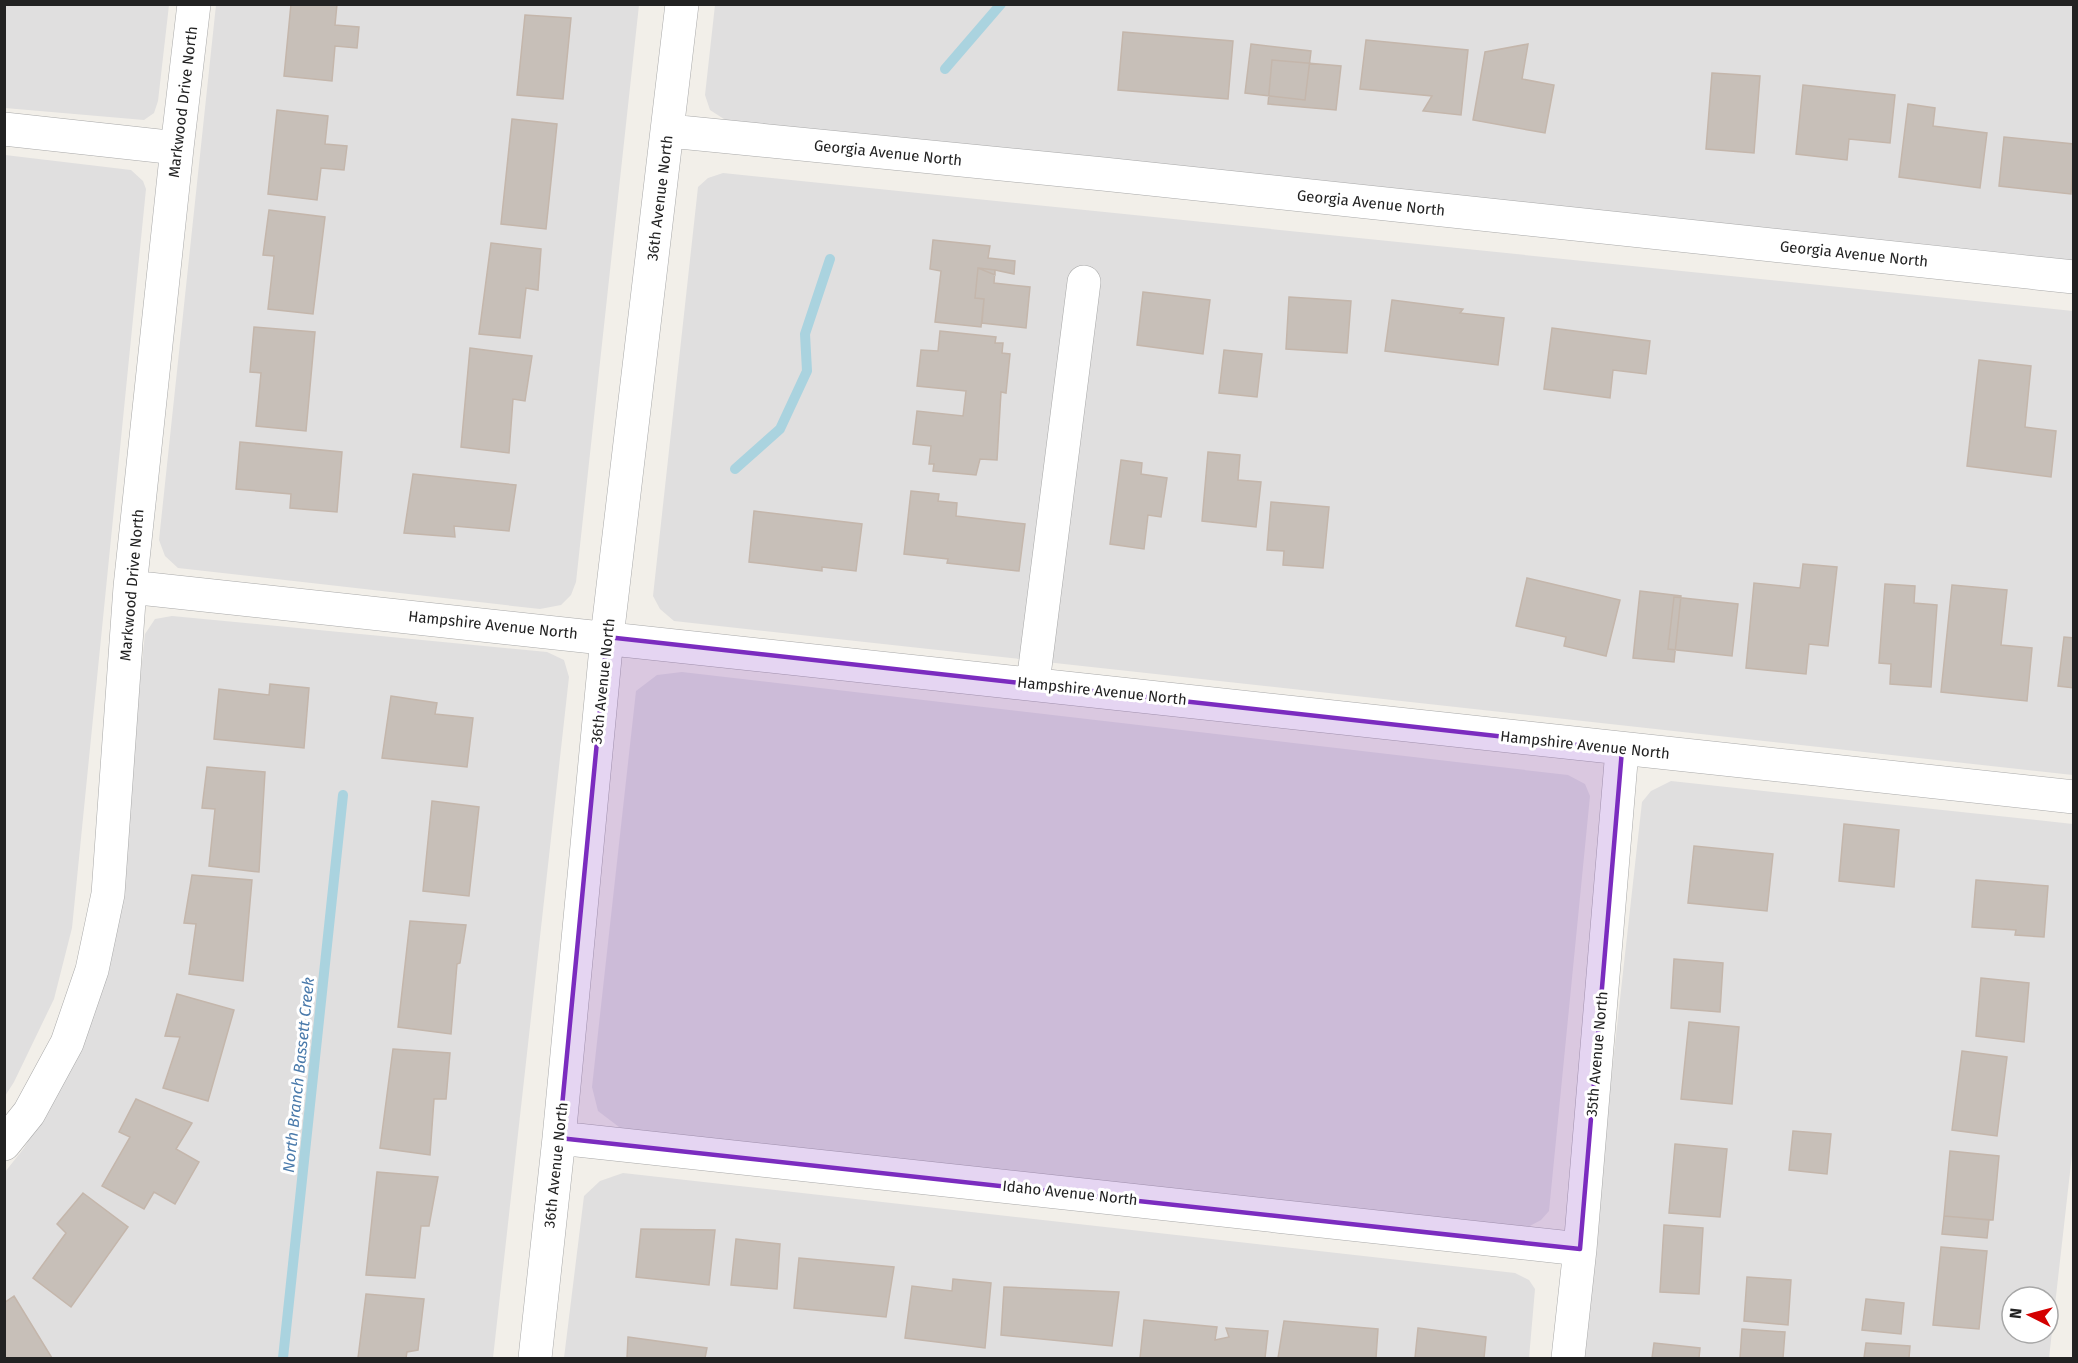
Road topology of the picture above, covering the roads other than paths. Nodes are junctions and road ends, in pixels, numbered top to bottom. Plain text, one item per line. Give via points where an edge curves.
1 (194, 4) edge
2 (682, 4) edge
3 (4, 129) edge
4 (669, 131) junction
5 (177, 148) junction
6 (2073, 277) edge
7 (1084, 282) dead end
8 (130, 587) junction
9 (607, 637) junction
10 (1033, 683) junction
11 (1622, 750) junction
12 (2073, 797) edge
13 (559, 1138) junction
14 (4, 1144) edge
15 (1580, 1249) junction
16 (535, 1359) edge
17 (1568, 1359) edge

1 - 5 street, Markwood Drive North
2 - 4 street, 36th Avenue North
3 - 5 street
4 - 6 street, Georgia Avenue North
4 - 9 street, 36th Avenue North
5 - 8 street, Markwood Drive North
7 - 10 street
8 - 9 street, Hampshire Avenue North
8 - 14 street, Markwood Drive North via 108,894 92,969 67,1043 29,1113
9 - 10 street, Hampshire Avenue North
9 - 13 street, 36th Avenue North
10 - 11 street, Hampshire Avenue North
11 - 12 street, Hampshire Avenue North
11 - 15 street, 35th Avenue North
13 - 15 street, Idaho Avenue North
13 - 16 street, 36th Avenue North
15 - 17 street, 35th Avenue North

